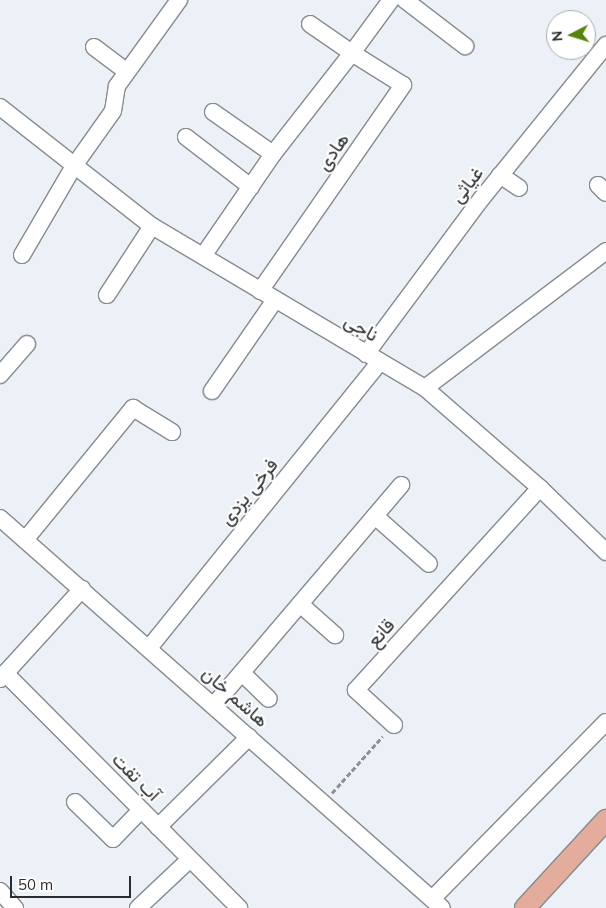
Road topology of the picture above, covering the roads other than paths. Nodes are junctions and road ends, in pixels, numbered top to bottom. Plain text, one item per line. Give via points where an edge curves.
1 (178, 0) edge
2 (391, 0) edge
3 (405, 0) edge
4 (310, 24) dead end
5 (606, 45) edge
6 (465, 46) dead end
7 (94, 47) dead end
8 (352, 52) junction
9 (127, 72) junction
10 (0, 107) edge
11 (213, 112) dead end
12 (186, 137) dead end
13 (273, 154) junction
14 (74, 166) junction
15 (500, 175) junction
16 (251, 187) junction
17 (519, 188) dead end
18 (152, 226) junction
19 (606, 251) edge
20 (22, 255) dead end
21 (203, 256) junction
22 (260, 291) junction
23 (107, 295) dead end
24 (275, 300) junction
25 (27, 344) dead end
26 (373, 358) junction
27 (0, 375) edge
28 (425, 388) junction
29 (212, 391) dead end
30 (172, 432) dead end
31 (401, 485) dead end
32 (540, 488) junction
33 (375, 516) junction
34 (0, 518) edge
35 (25, 540) junction
36 (606, 552) edge
37 (429, 564) dead end
38 (82, 589) junction
39 (300, 604) junction
40 (335, 635) dead end
41 (149, 648) junction
42 (242, 673) junction
43 (3, 676) edge
44 (269, 699) dead end
45 (214, 705) junction
46 (606, 722) edge
47 (394, 725) road end
48 (249, 737) junction
49 (75, 802) dead end
50 (141, 810) junction
51 (606, 820) edge
52 (158, 827) junction
53 (190, 858) junction
54 (0, 891) edge
55 (437, 903) edge
56 (15, 908) edge
57 (138, 908) edge
58 (239, 908) edge
59 (525, 908) edge

1 - 9 street
2 - 8 street
3 - 6 street
4 - 8 street
5 - 15 street, غیاثی
7 - 9 street
8 - 13 street
8 - 22 street, هادی via 404,85
9 - 14 street via 117,86 113,111
10 - 14 street, ناجی
11 - 13 street
12 - 16 street
13 - 16 street
14 - 18 street, ناجی
14 - 20 street
15 - 17 street
15 - 26 street, غیاثی
16 - 21 street
18 - 21 street, ناجی
18 - 23 street
19 - 28 street
21 - 22 street, ناجی
22 - 24 street, ناجی
24 - 26 street, ناجی
24 - 29 street
25 - 27 street
26 - 28 street, ناجی
26 - 41 street, فرخی یزدی
28 - 32 street, ناجی
30 - 35 street via 133,408
31 - 33 street
32 - 36 street, ناجی
32 - 47 street, قانع via 356,690
33 - 37 street
33 - 39 street
34 - 35 street, هاشم خان
35 - 38 street, هاشم خان
38 - 41 street, هاشم خان
38 - 43 street
39 - 40 street
39 - 42 street
41 - 45 street, هاشم خان
42 - 44 street
42 - 45 street
43 - 50 street, آب تفت
45 - 48 street, هاشم خان
46 - 55 street
48 - 52 street
48 - 55 street, هاشم خان
49 - 50 street via 113,839
50 - 52 street, آب تفت
51 - 59 main road
52 - 53 street, آب تفت
53 - 57 street
53 - 58 street, آب تفت
54 - 56 street

